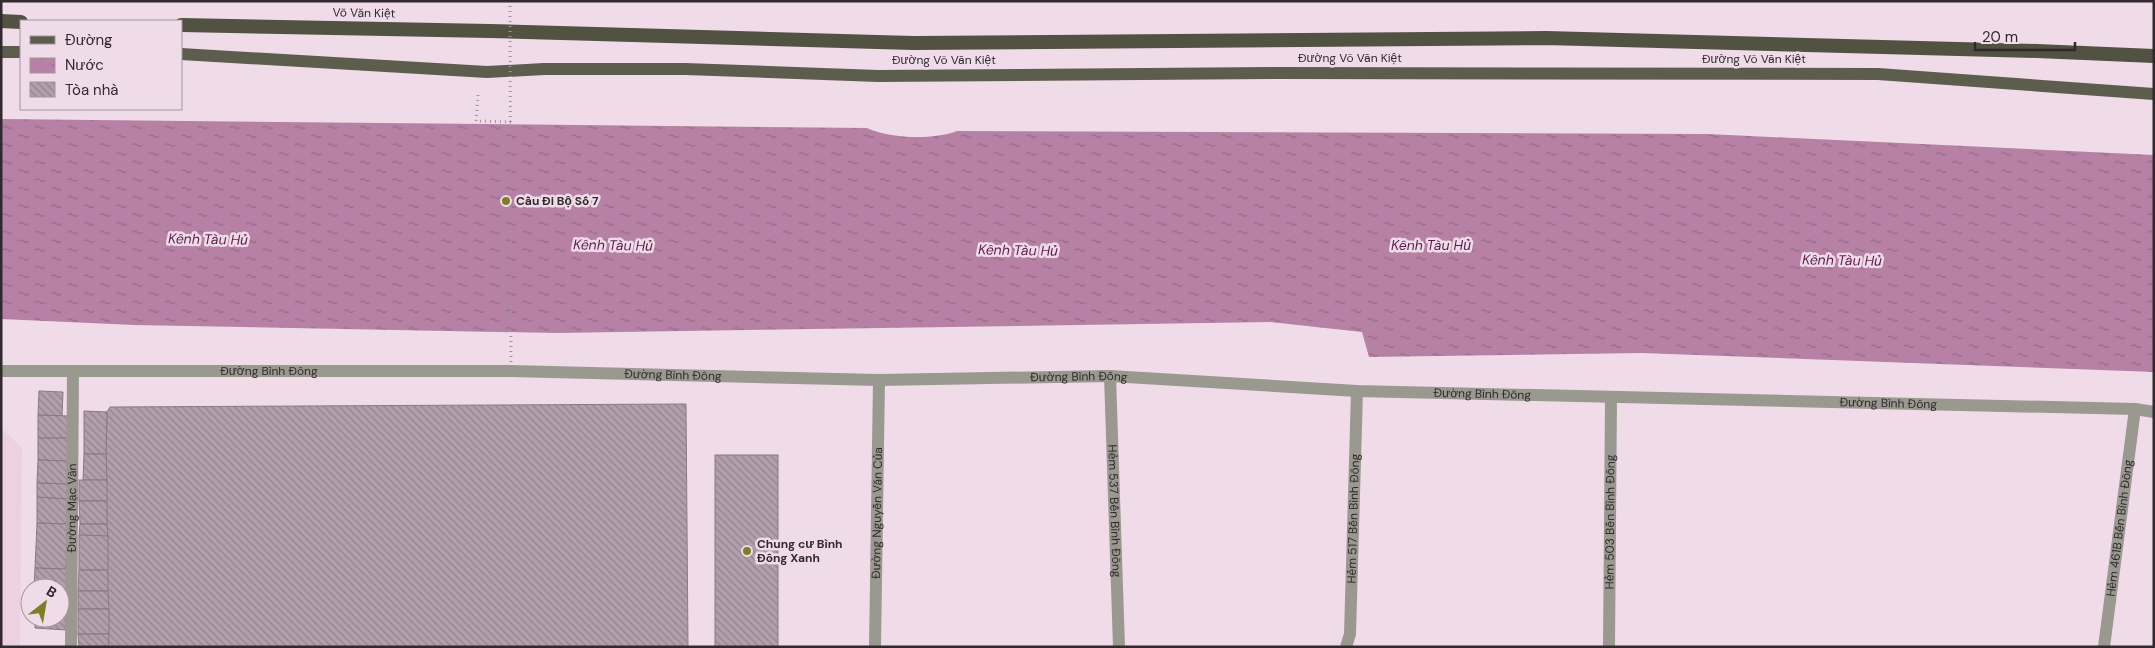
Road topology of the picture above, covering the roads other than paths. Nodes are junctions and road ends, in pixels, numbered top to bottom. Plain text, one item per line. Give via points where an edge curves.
1 (1, 21) edge
2 (20, 22) edge
3 (182, 25) edge
4 (547, 32) joint
5 (1, 52) edge
6 (20, 52) edge
7 (182, 54) edge
8 (2154, 56) edge
9 (2154, 94) edge
10 (1, 371) edge
11 (73, 371) junction
12 (1110, 376) junction
13 (879, 380) junction
14 (1357, 391) junction
15 (1612, 398) junction
16 (2135, 409) junction
17 (2154, 412) edge
18 (71, 647) edge
19 (875, 647) edge
20 (1119, 647) edge
21 (1346, 647) edge
22 (1608, 647) edge
23 (2104, 647) edge

1 - 2 highway
3 - 4 highway, Võ Văn Kiệt
4 - 8 highway, Đường Võ Văn Kiệt via 913,43 1546,38 2037,50
5 - 6 main road
7 - 9 main road, Đường Võ Văn Kiệt via 487,72 685,69 878,76 1878,74
10 - 11 street, Đường Bình Đông
11 - 13 street, Đường Bình Đông via 511,371
11 - 18 street, Đường Mạc Vân
12 - 13 street, Đường Bình Đông
12 - 14 street, Đường Bình Đông
12 - 20 street, Hẻm 537 Bến Bình Đông
13 - 19 street, Đường Nguyễn Văn Của
14 - 15 street, Đường Bình Đông
14 - 21 street, Hẻm 517 Bến Bình Đông via 1350,634
15 - 16 street, Đường Bình Đông
15 - 22 street, Hẻm 503 Bến Bình Đông
16 - 17 street, Đường Bình Đông
16 - 23 street, Hẻm 461B Bến Bình Đông

